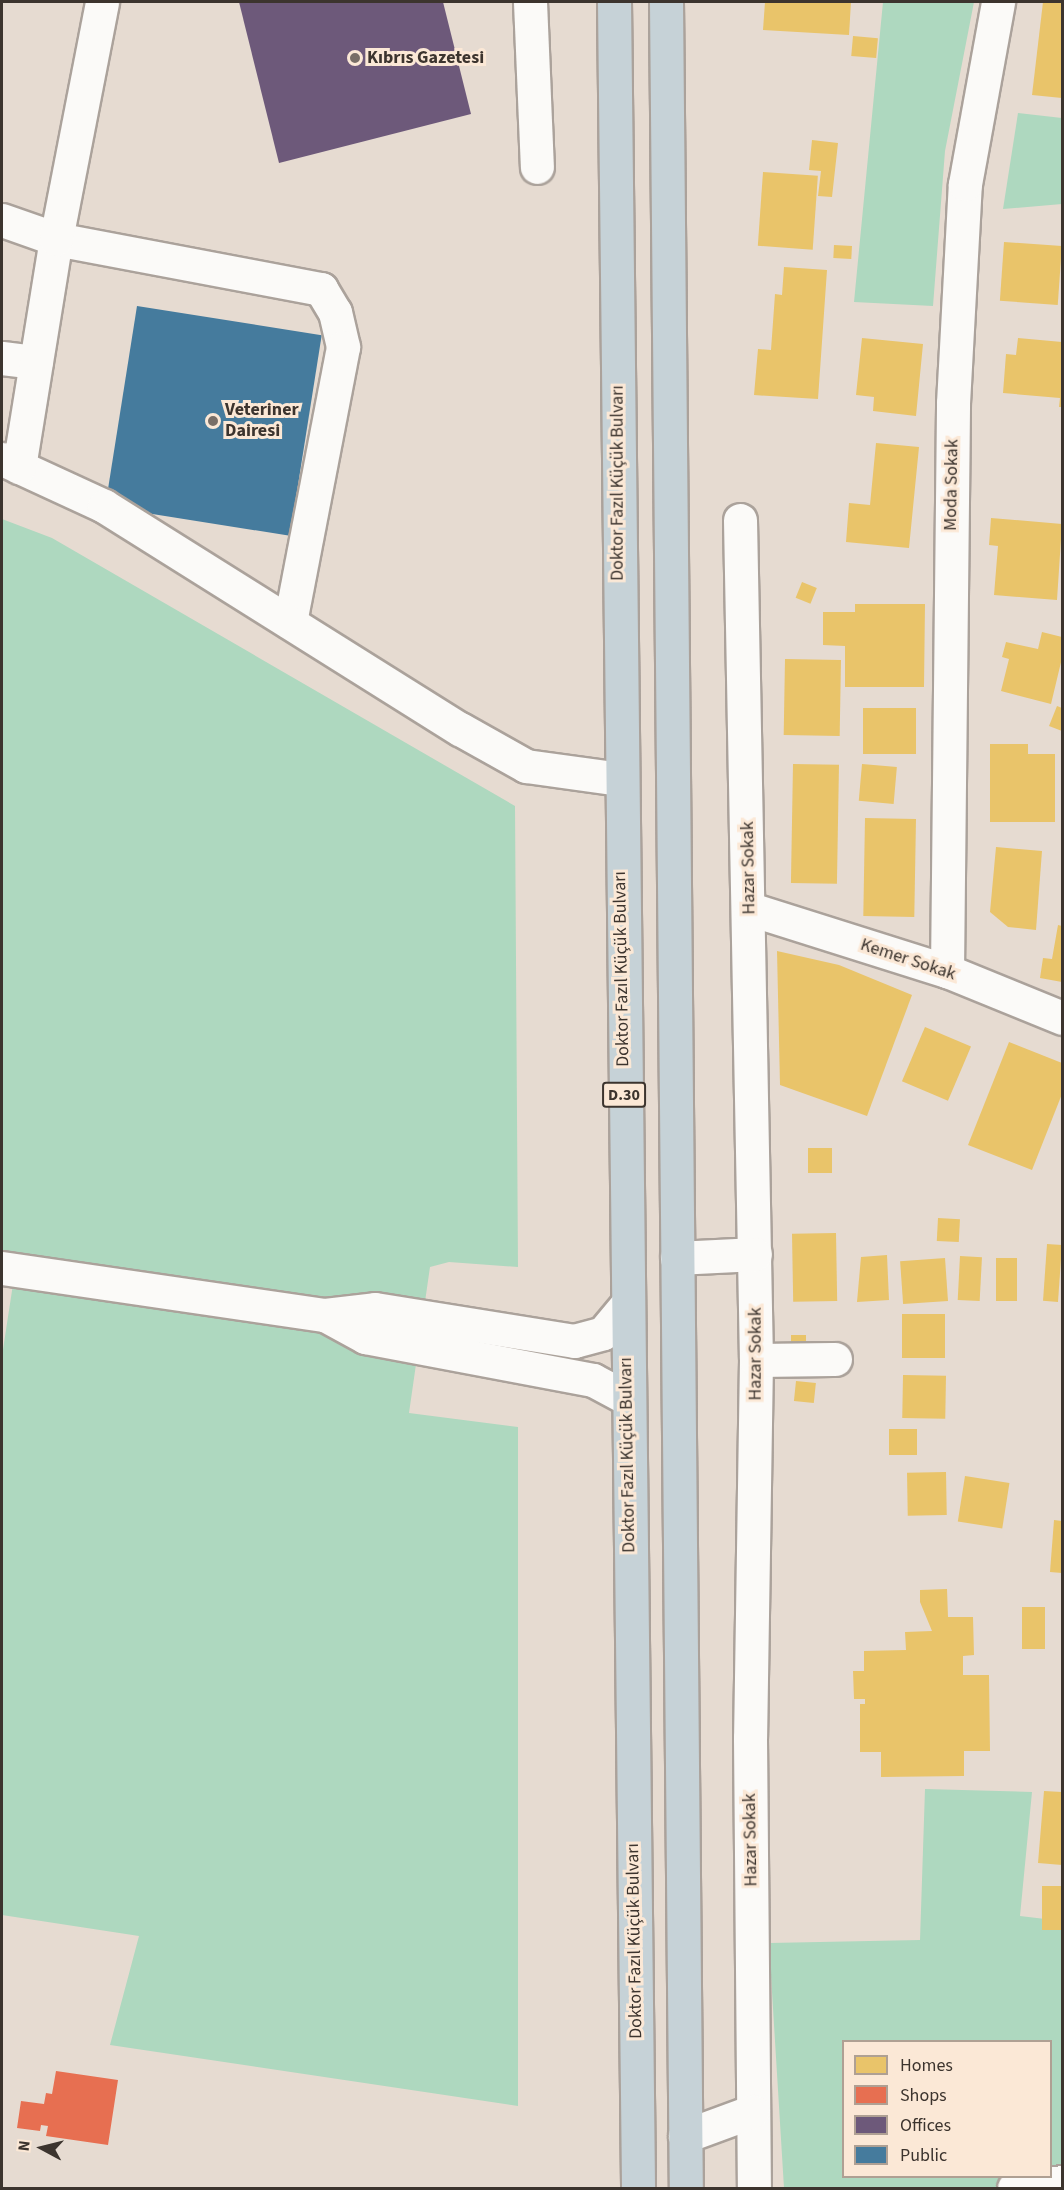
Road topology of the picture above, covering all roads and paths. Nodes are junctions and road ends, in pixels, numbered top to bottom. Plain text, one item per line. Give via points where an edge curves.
1 (102, 2) edge
2 (530, 2) edge
3 (614, 2) edge
4 (666, 2) edge
5 (998, 2) edge
6 (537, 167) dead end
7 (2, 220) edge
8 (56, 239) junction
9 (2, 358) edge
10 (36, 362) junction
11 (10, 463) edge
12 (740, 520) dead end
13 (290, 622) junction
14 (621, 779) junction
15 (750, 909) junction
16 (947, 971) junction
17 (1062, 1018) edge
18 (755, 1254) junction
19 (677, 1258) junction
20 (2, 1268) edge
21 (626, 1306) junction
22 (325, 1315) junction
23 (835, 1359) dead end
24 (756, 1360) junction
25 (627, 1398) junction
26 (753, 2111) junction
27 (685, 2136) junction
28 (1062, 2182) edge
29 (638, 2188) edge
30 (686, 2188) edge
31 (754, 2188) edge
32 (1014, 2188) edge

1 - 8 street
2 - 6 street
3 - 14 highway, Doktor Fazıl Küçük Bulvarı / D.30
4 - 19 highway
5 - 16 street, Moda Sokak via 965,184 954,391
7 - 8 street
8 - 10 street
8 - 13 street via 321,288 335,312 343,347
9 - 10 street
10 - 11 street
11 - 13 street via 104,506
12 - 15 street, Hazar Sokak
13 - 14 street via 526,766
14 - 21 highway, Doktor Fazıl Küçük Bulvarı / D.30
15 - 16 street, Kemer Sokak
15 - 18 street, Hazar Sokak
16 - 17 street, Kemer Sokak
18 - 19 street
18 - 24 street, Hazar Sokak
19 - 27 highway
20 - 22 street
21 - 22 street via 603,1333 574,1341 375,1309
21 - 25 highway, Doktor Fazıl Küçük Bulvarı / D.30
22 - 25 street via 365,1337 592,1380
23 - 24 street
24 - 26 street, Hazar Sokak via 750,1738
25 - 29 highway, Doktor Fazıl Küçük Bulvarı / D.30
26 - 27 street
26 - 31 street, Hazar Sokak
27 - 30 highway
28 - 32 street

